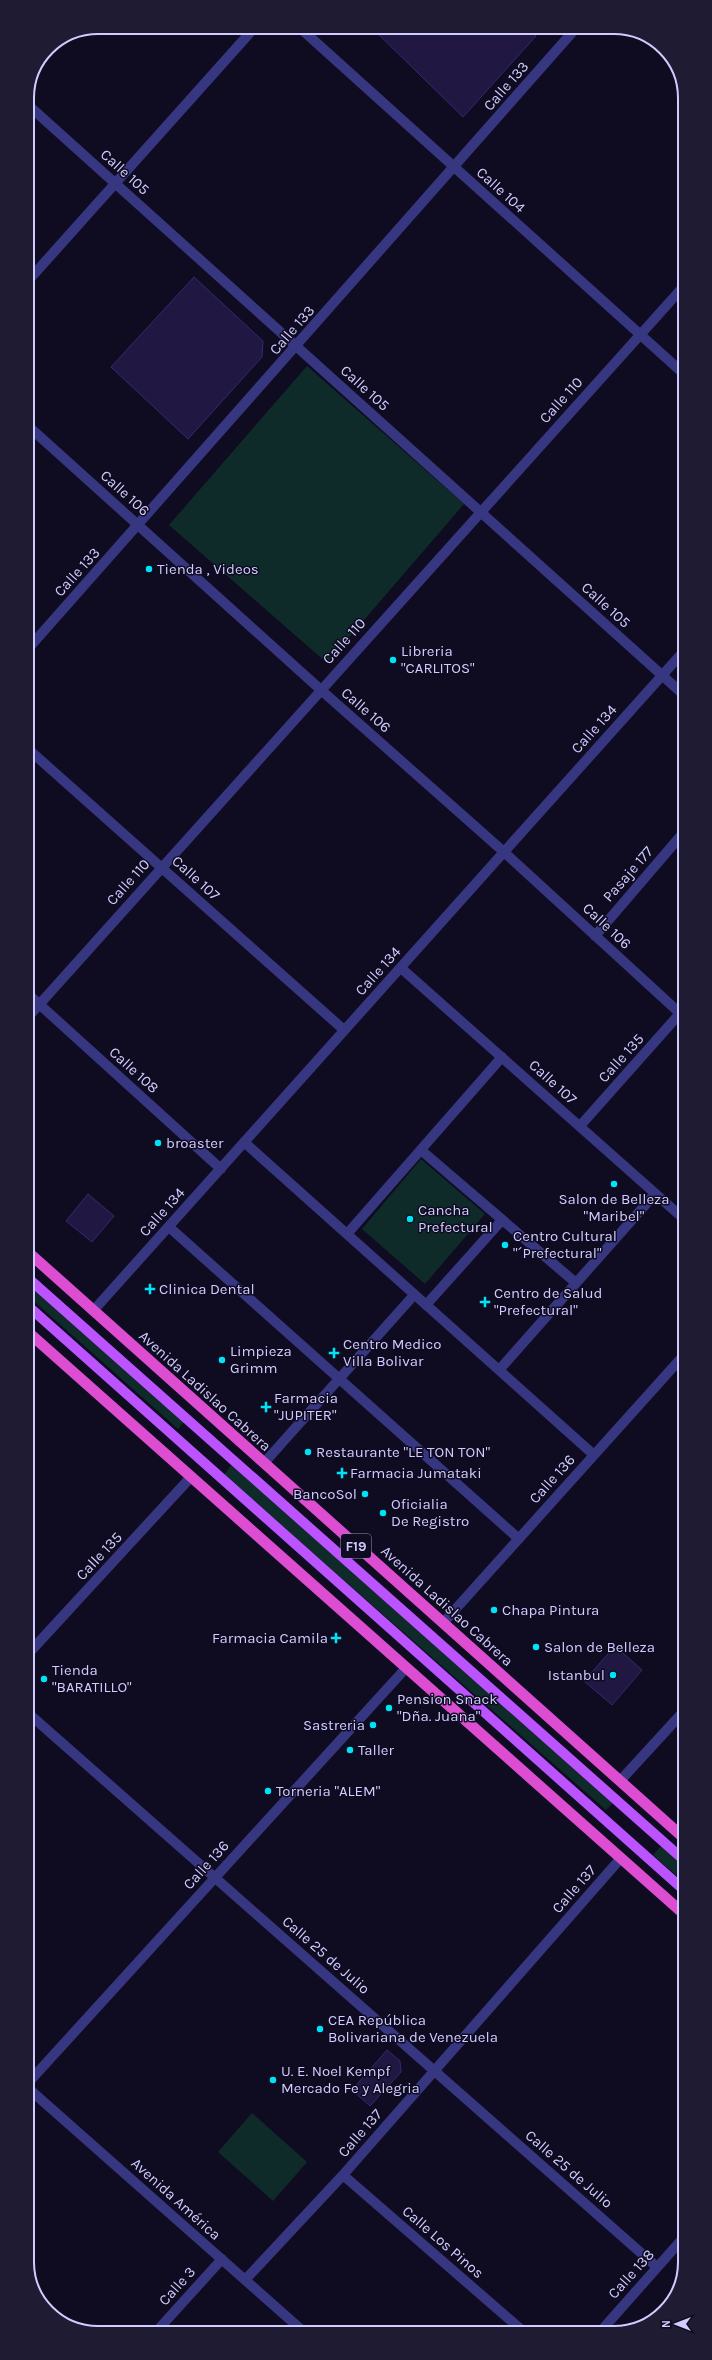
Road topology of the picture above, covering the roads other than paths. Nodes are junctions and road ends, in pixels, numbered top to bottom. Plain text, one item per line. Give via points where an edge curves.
1 (249, 34) edge
2 (307, 34) edge
3 (571, 34) edge
4 (34, 110) edge
5 (454, 168) junction
6 (115, 184) junction
7 (34, 274) edge
8 (678, 293) edge
9 (640, 335) junction
10 (297, 347) junction
11 (678, 369) edge
12 (34, 431) edge
13 (480, 512) junction
14 (138, 526) junction
15 (34, 642) edge
16 (678, 658) edge
17 (662, 675) junction
18 (321, 690) junction
19 (678, 690) edge
20 (34, 754) edge
21 (678, 839) edge
22 (504, 852) junction
23 (161, 868) junction
24 (595, 936) junction
25 (400, 968) junction
26 (34, 999) edge
27 (39, 1004) junction
28 (678, 1009) edge
29 (34, 1010) edge
30 (678, 1018) edge
31 (344, 1030) junction
32 (502, 1058) junction
33 (580, 1126) junction
34 (244, 1142) junction
35 (422, 1151) junction
36 (221, 1169) junction
37 (656, 1194) junction
38 (678, 1214) edge
39 (502, 1220) junction
40 (169, 1227) junction
41 (347, 1234) junction
42 (34, 1257) edge
43 (34, 1283) edge
44 (576, 1283) junction
45 (414, 1295) junction
46 (426, 1305) junction
47 (34, 1311) edge
48 (94, 1311) junction
49 (34, 1337) edge
50 (678, 1362) edge
51 (499, 1370) junction
52 (340, 1378) junction
53 (594, 1455) junction
54 (264, 1463) junction
55 (192, 1477) junction
56 (518, 1539) junction
57 (443, 1623) junction
58 (34, 1648) edge
59 (406, 1668) junction
60 (34, 1718) edge
61 (678, 1718) edge
62 (620, 1781) junction
63 (678, 1833) edge
64 (678, 1855) edge
65 (621, 1858) junction
66 (215, 1877) junction
67 (678, 1885) edge
68 (678, 1909) edge
69 (434, 2070) junction
70 (34, 2076) edge
71 (34, 2093) edge
72 (343, 2174) junction
73 (678, 2244) edge
74 (222, 2259) junction
75 (657, 2267) junction
76 (246, 2280) junction
77 (161, 2326) edge
78 (297, 2326) edge
79 (517, 2326) edge
80 (605, 2326) edge

1 - 6 street
2 - 5 street, Calle 104
3 - 5 street, Calle 133
4 - 6 street, Calle 105
5 - 9 street, Calle 104
5 - 10 street, Calle 133
6 - 7 street
6 - 10 street, Calle 105
8 - 9 street, Calle 110
9 - 11 street, Calle 104
9 - 13 street, Calle 110
10 - 13 street, Calle 105
10 - 14 street, Calle 133
12 - 14 street, Calle 106
13 - 17 street, Calle 105
13 - 18 street, Calle 110
14 - 15 street, Calle 133
14 - 18 street, Calle 106
16 - 17 street, Calle 134
17 - 19 street, Calle 105
17 - 22 street, Calle 134
18 - 22 street, Calle 106
18 - 23 street, Calle 110
20 - 23 street, Calle 107
21 - 24 street, Pasaje 177
22 - 24 street, Calle 106
22 - 25 street, Calle 134
23 - 27 street, Calle 110
23 - 31 street, Calle 107
24 - 28 street, Calle 106
25 - 31 street, Calle 134
25 - 32 street, Calle 107
26 - 27 street, Calle 108
27 - 29 street, Calle 110
27 - 36 street, Calle 108
30 - 33 street, Calle 135
31 - 34 street, Calle 134
32 - 33 street, Calle 107
32 - 35 street
33 - 37 street, Calle 107
34 - 36 street, Calle 134
34 - 41 street
35 - 39 street
35 - 41 street
36 - 40 street, Calle 134
37 - 38 street, Calle 107
37 - 44 street
39 - 44 street
39 - 46 street
40 - 48 street, Calle 134
40 - 52 street
41 - 45 street
42 - 48 highway, Avenida Ladislao Cabrera / F19
43 - 64 main road, F19
44 - 51 street
45 - 46 street
45 - 52 street
46 - 51 street
47 - 67 main road, F19
48 - 54 highway, Avenida Ladislao Cabrera / F19
49 - 55 highway
50 - 53 street, Calle 136
51 - 53 street
52 - 54 street
52 - 56 street
53 - 56 street, Calle 136
54 - 57 highway, Avenida Ladislao Cabrera / F19
55 - 58 street, Calle 135
55 - 59 highway
56 - 57 street, Calle 136
57 - 62 highway, Avenida Ladislao Cabrera / F19
59 - 65 highway
59 - 66 street, Calle 136
60 - 66 street, Calle 25 de Julio
61 - 62 street
62 - 63 highway, Avenida Ladislao Cabrera / F19
65 - 68 highway
65 - 69 street, Calle 137
66 - 69 street, Calle 25 de Julio
66 - 70 street, Calle 136
69 - 72 street, Calle 137
69 - 75 street, Calle 25 de Julio
71 - 74 street, Avenida América
72 - 76 street, Calle 137
72 - 79 street, Calle Los Pinos
73 - 75 street, Calle 138
74 - 76 street, Avenida América
74 - 77 street, Calle 3
75 - 80 street, Calle 138
76 - 78 street, Avenida América

